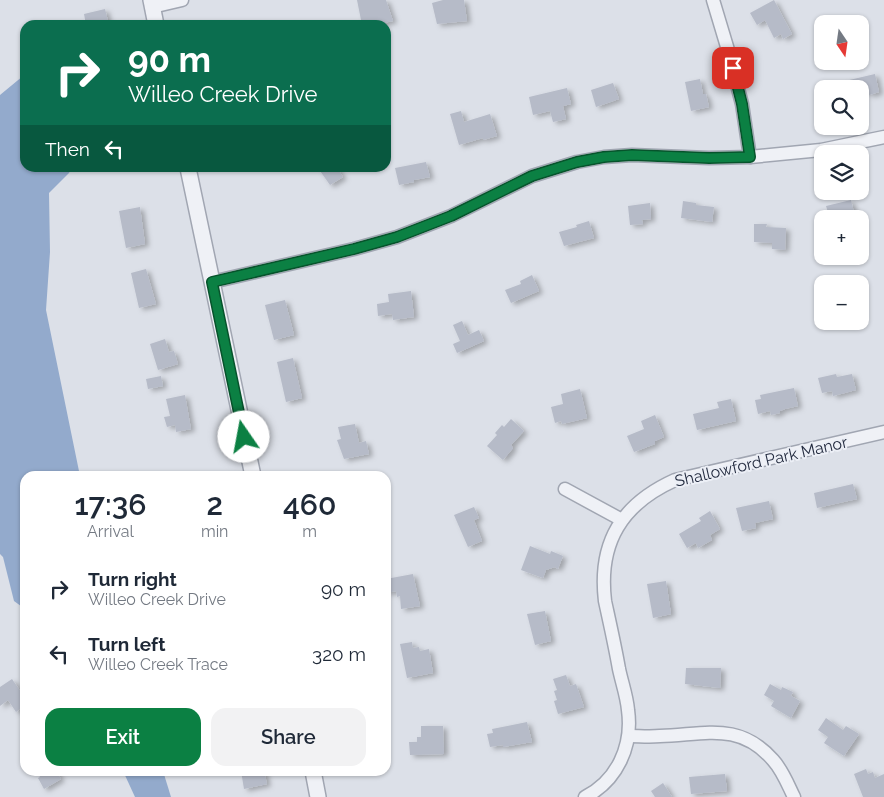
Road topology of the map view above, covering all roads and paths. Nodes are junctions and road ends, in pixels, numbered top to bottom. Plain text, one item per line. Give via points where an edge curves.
1 (182, 0) edge
2 (713, 0) edge
3 (152, 4) edge
4 (155, 20) edge
5 (884, 136) edge
6 (750, 157) junction
7 (189, 172) edge
8 (212, 282) junction
9 (884, 432) edge
10 (251, 471) edge
11 (564, 490) dead end
12 (622, 520) junction
13 (629, 736) junction
14 (315, 776) edge
15 (318, 797) edge
16 (585, 797) edge
17 (794, 797) edge

1 - 3 street
2 - 6 street via 742,104
3 - 4 street
5 - 6 street via 821,150
6 - 8 street via 632,155 577,162 532,176 451,216 397,237
7 - 8 street
8 - 10 street
9 - 12 street, Shallowford Park Manor via 675,480 644,496
11 - 12 street
12 - 13 street, Shallowford Park Manor via 607,552 603,584 628,711
13 - 16 street, Shallowford Park Manor via 623,758 611,777
13 - 17 street via 713,732 743,738 774,761
14 - 15 street

